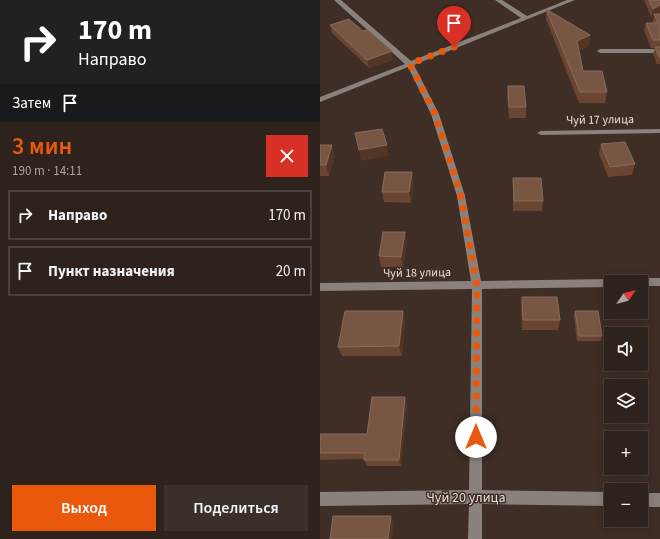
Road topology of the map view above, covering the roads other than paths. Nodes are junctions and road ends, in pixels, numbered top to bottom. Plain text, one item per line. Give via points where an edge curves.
1 (337, 0) edge
2 (498, 0) edge
3 (572, 0) edge
4 (526, 18) junction
5 (600, 51) dead end
6 (660, 51) edge
7 (410, 64) junction
8 (320, 100) edge
9 (660, 131) edge
10 (541, 133) dead end
11 (648, 282) edge
12 (660, 282) edge
13 (604, 283) edge
14 (477, 286) junction
15 (320, 287) edge
16 (475, 497) junction
17 (320, 499) edge
18 (604, 499) edge
19 (648, 500) edge
20 (660, 500) edge
21 (475, 539) edge

1 - 7 street
2 - 4 street
3 - 4 street
4 - 7 street
5 - 6 street
7 - 8 street
7 - 14 street via 435,114 461,196
9 - 10 street, Чуй 17 улица
11 - 12 street
13 - 14 street, Чуй 18 улица
14 - 15 street, Чуй 18 улица
14 - 16 street
16 - 17 street, Чуй 20 улица
16 - 18 street, Чуй 20 улица
16 - 21 street
19 - 20 street

